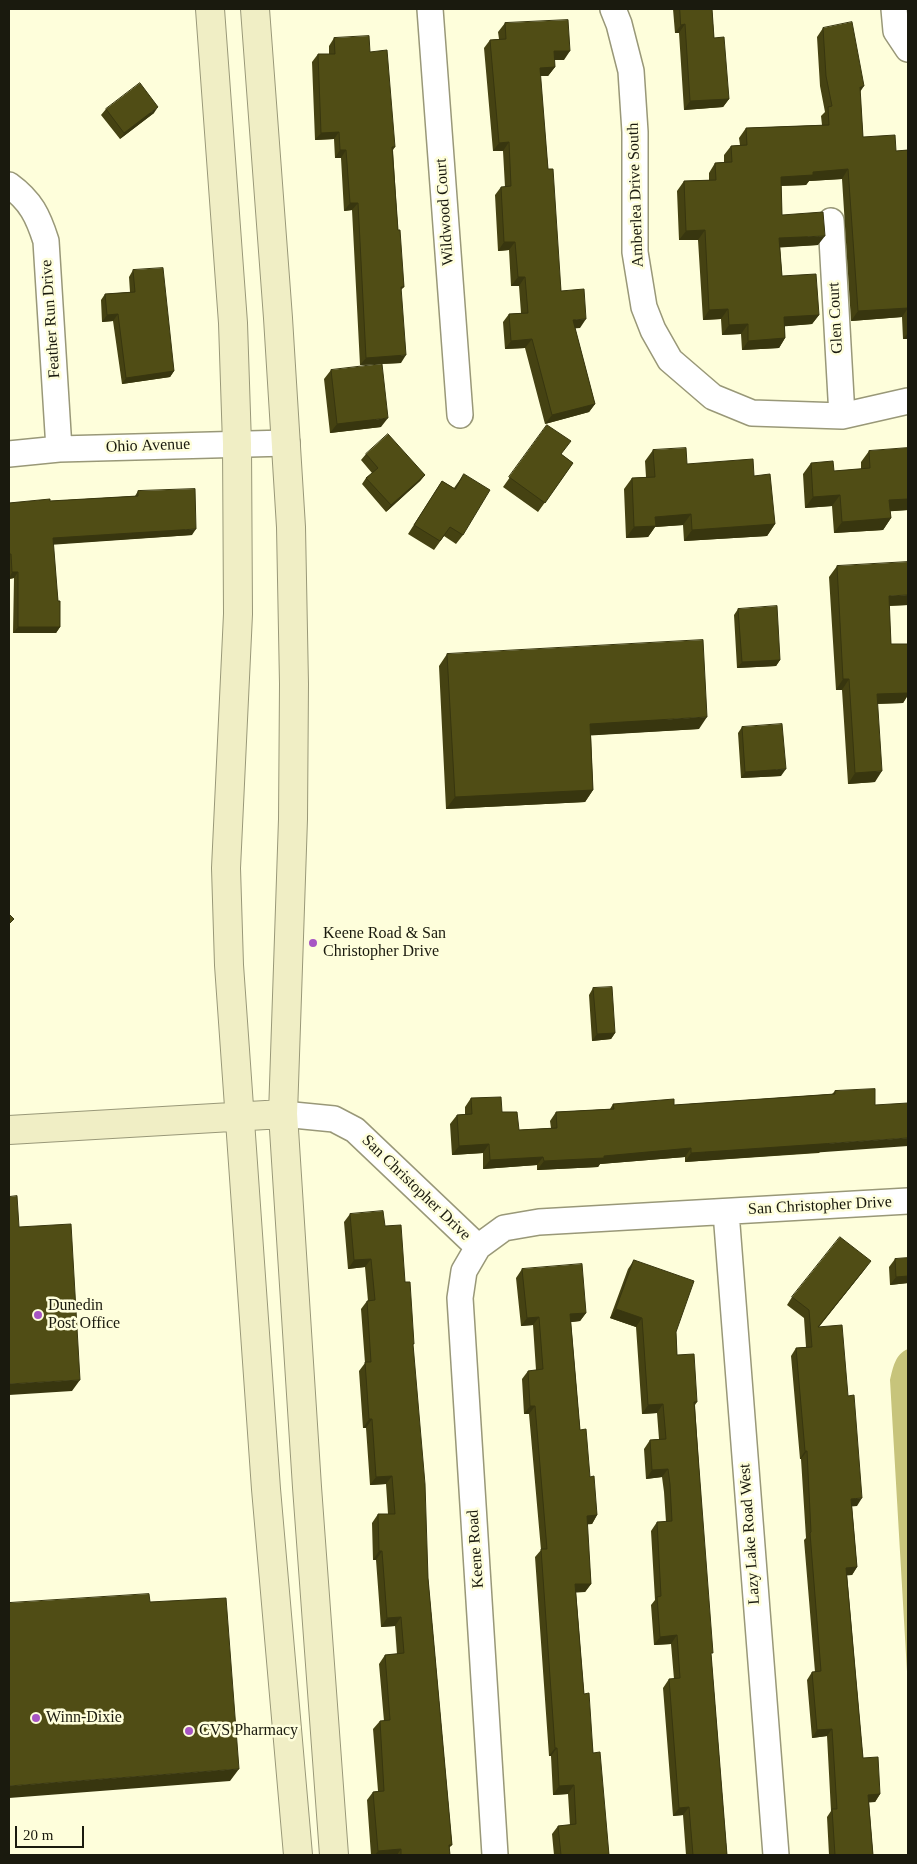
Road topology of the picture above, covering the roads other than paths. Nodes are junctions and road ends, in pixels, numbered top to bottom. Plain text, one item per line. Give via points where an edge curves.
1 (210, 9) edge
2 (255, 9) edge
3 (430, 9) edge
4 (613, 9) edge
5 (894, 9) edge
6 (908, 49) edge
7 (16, 191) edge
8 (831, 221) dead end
9 (908, 400) edge
10 (460, 415) dead end
11 (842, 416) junction
12 (287, 443) junction
13 (237, 444) junction
14 (59, 449) junction
15 (9, 454) edge
16 (283, 1114) junction
17 (239, 1116) junction
18 (9, 1130) edge
19 (908, 1200) edge
20 (726, 1212) junction
21 (478, 1247) junction
22 (298, 1855) edge
23 (334, 1855) edge
24 (495, 1855) edge
25 (776, 1855) edge

1 - 13 main road via 233,324
2 - 12 main road
3 - 10 street, Wildwood Court
4 - 11 street, Amberlea Drive South via 631,71 635,132 635,252 644,307 653,330 670,360 713,397 752,413
5 - 6 street via 896,31
7 - 14 street, Feather Run Drive via 32,206 46,241
8 - 11 street, Glen Court
9 - 11 street, Amberlea Drive South
12 - 13 street, Ohio Avenue
12 - 16 main road via 294,684
13 - 14 street, Ohio Avenue
13 - 17 main road via 238,614 226,868
14 - 15 street, Ohio Avenue
16 - 17 main road, San Christopher Drive
16 - 21 street, San Christopher Drive via 334,1119 354,1130
16 - 23 main road
17 - 18 main road, San Christopher Drive
17 - 22 main road via 266,1489
19 - 20 street, San Christopher Drive
20 - 21 street, San Christopher Drive via 539,1222 504,1228
20 - 25 street, Lazy Lake Road West
21 - 24 street, Keene Road via 464,1272 460,1298

